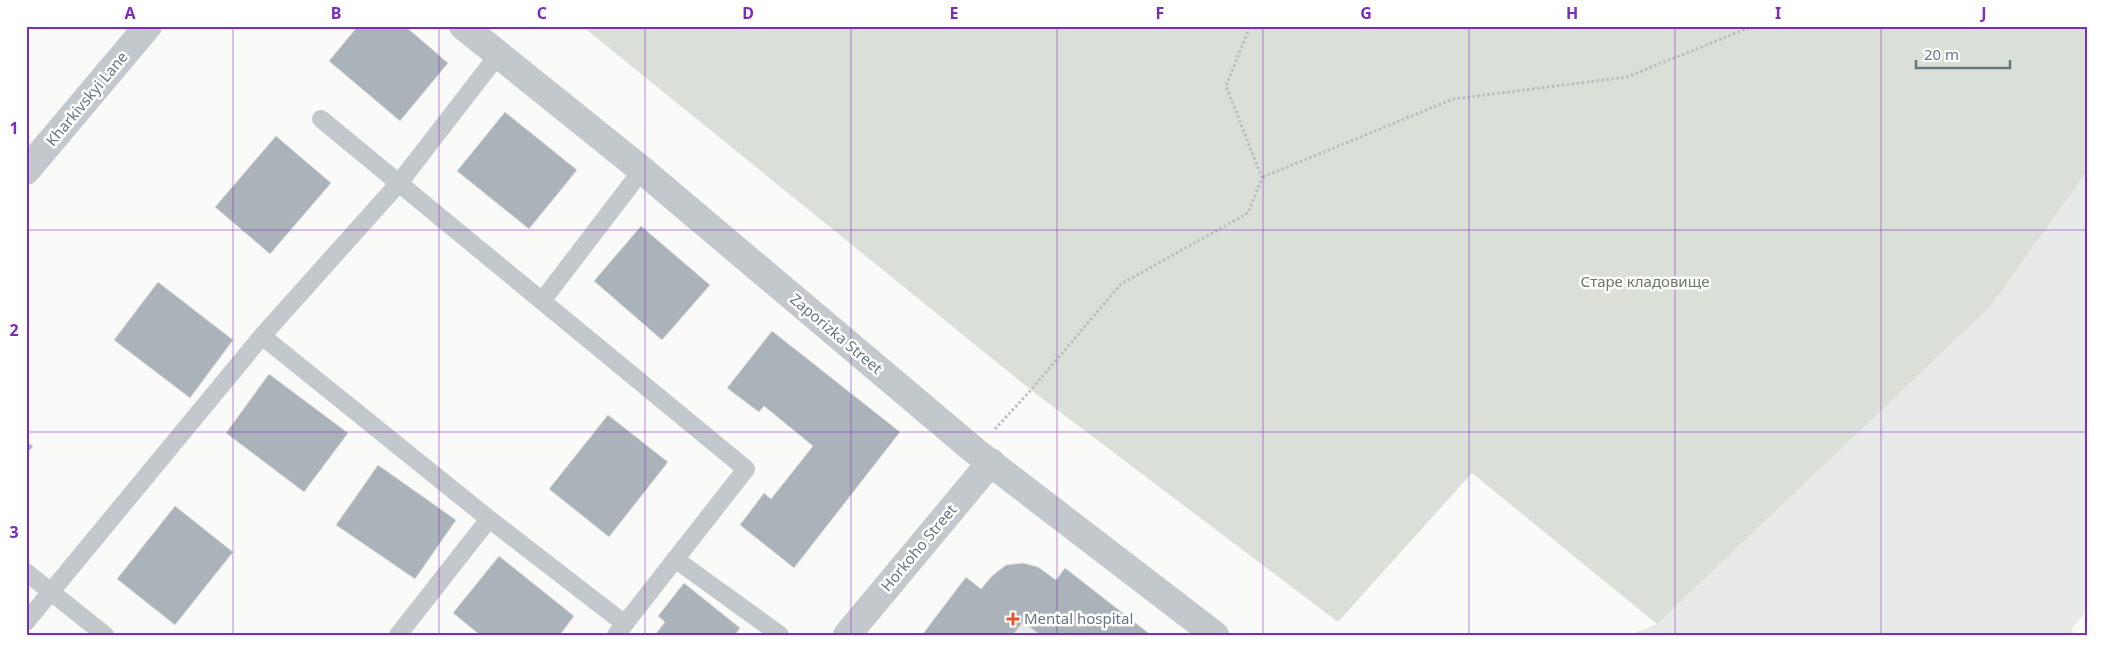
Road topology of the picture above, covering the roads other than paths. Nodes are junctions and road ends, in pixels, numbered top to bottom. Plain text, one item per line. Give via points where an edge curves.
1 (148, 26) edge
2 (463, 26) edge
3 (498, 55) junction
4 (321, 119) dead end
5 (642, 170) junction
6 (26, 171) edge
7 (399, 183) junction
8 (542, 301) junction
9 (262, 336) junction
10 (983, 456) junction
11 (489, 518) junction
12 (675, 559) junction
13 (26, 572) edge
14 (51, 590) junction
15 (26, 622) edge
16 (620, 629) edge
17 (105, 635) edge
18 (398, 635) edge
19 (780, 635) edge
20 (847, 635) edge
21 (1215, 635) edge

1 - 6 street, Kharkivskyi Lane
2 - 3 street, Zaporizka Street
3 - 5 street, Zaporizka Street
3 - 7 lane
4 - 7 lane
5 - 8 lane
5 - 10 street, Zaporizka Street
7 - 8 lane
7 - 9 lane
8 - 12 lane via 746,469
9 - 11 lane
9 - 14 lane
10 - 20 street, Horkoho Street
10 - 21 street, Zaporizka Street
11 - 16 lane
11 - 18 lane
12 - 16 lane
12 - 19 lane
13 - 14 lane
14 - 15 lane
14 - 17 lane

